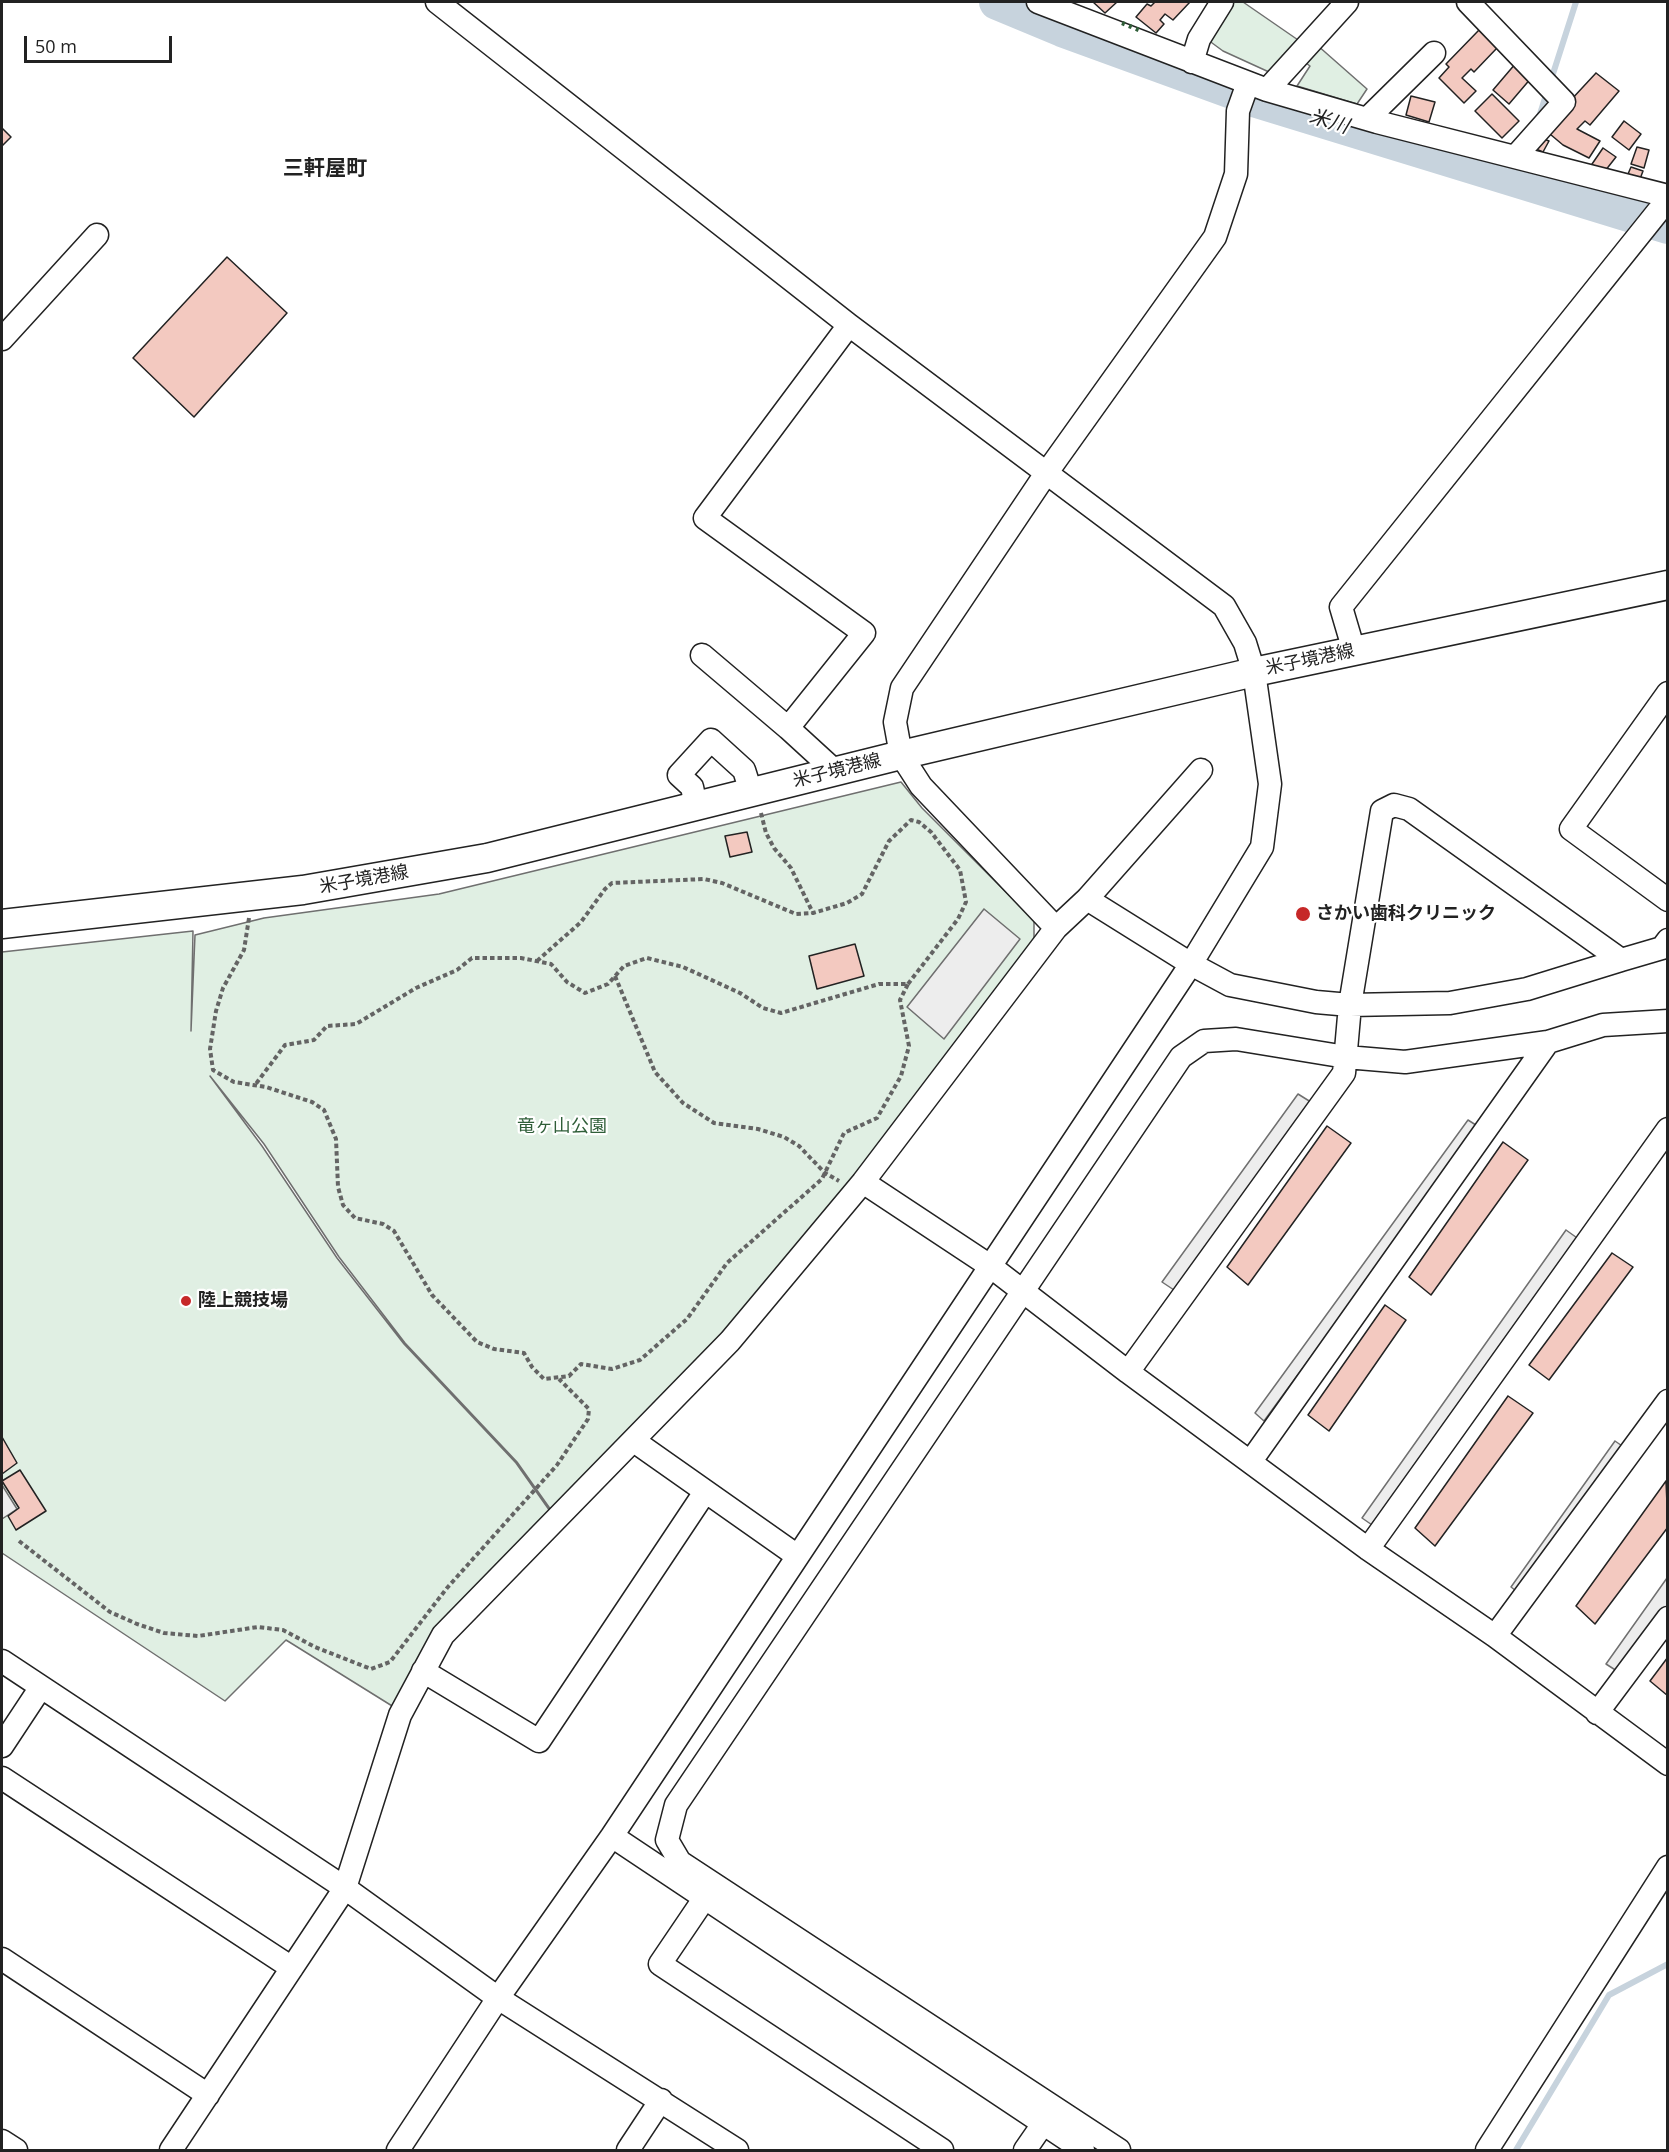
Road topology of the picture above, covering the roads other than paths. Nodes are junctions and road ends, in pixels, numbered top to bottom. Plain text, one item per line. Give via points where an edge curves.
1 (437, 2) edge
2 (1038, 2) edge
3 (1221, 2) edge
4 (1347, 2) edge
5 (1468, 2) edge
6 (1434, 53) dead end
7 (1192, 62) junction
8 (1258, 86) junction
9 (1367, 119) junction
10 (1516, 156) junction
11 (1668, 198) edge
12 (97, 235) dead end
13 (849, 326) junction
14 (2, 339) edge
15 (1046, 475) junction
16 (1668, 585) edge
17 (1354, 651) junction
18 (702, 655) dead end
19 (1254, 672) junction
20 (1668, 693) edge
21 (788, 728) junction
22 (902, 755) junction
23 (1201, 770) dead end
24 (835, 771) junction
25 (756, 801) junction
26 (696, 806) junction
27 (1087, 899) junction
28 (1668, 900) edge
29 (2, 924) edge
30 (1056, 928) junction
31 (1668, 940) edge
32 (1622, 960) junction
33 (1191, 964) junction
34 (1350, 1005) junction
35 (1668, 1021) edge
36 (1548, 1042) junction
37 (1346, 1057) junction
38 (1668, 1129) edge
39 (858, 1188) junction
40 (990, 1266) junction
41 (1023, 1291) junction
42 (1128, 1372) junction
43 (1668, 1401) edge
44 (633, 1441) junction
45 (1251, 1461) junction
46 (705, 1492) junction
47 (1368, 1549) junction
48 (796, 1555) junction
49 (1668, 1618) edge
50 (1494, 1636) junction
51 (2, 1661) edge
52 (423, 1671) junction
53 (41, 1687) junction
54 (1597, 1713) junction
55 (2, 1746) edge
56 (1668, 1764) edge
57 (2, 1778) edge
58 (612, 1836) junction
59 (1668, 1867) edge
60 (345, 1888) junction
61 (704, 1899) junction
62 (2, 1959) edge
63 (292, 1968) junction
64 (498, 1998) junction
65 (208, 2095) junction
66 (661, 2100) junction
67 (1043, 2124) junction
68 (2, 2141) edge
69 (16, 2151) edge
70 (171, 2151) edge
71 (398, 2151) edge
72 (628, 2151) edge
73 (737, 2151) edge
74 (942, 2151) edge
75 (1025, 2151) edge
76 (1083, 2151) edge
77 (1119, 2151) edge
78 (1488, 2151) edge

1 - 13 street
2 - 7 street
3 - 7 street via 1199,39
4 - 8 street
5 - 10 street via 1564,102
6 - 9 street
7 - 8 street
8 - 9 street
8 - 15 street via 1238,111 1236,174 1215,237
9 - 10 street
10 - 11 street
11 - 17 street via 1341,607
12 - 14 street
13 - 15 street
13 - 21 street via 705,518 864,633
15 - 19 street via 1224,606 1245,643
15 - 22 street via 902,688 895,722
16 - 17 main road, 米子境港線
17 - 19 main road, 米子境港線
18 - 21 street
19 - 22 main road, 米子境港線
19 - 33 street via 1270,784 1262,847
20 - 28 street via 1571,829
21 - 24 street
22 - 24 main road, 米子境港線
22 - 30 street via 921,786
23 - 27 street
24 - 25 main road, 米子境港線
25 - 26 main road, 米子境港線
25 - 26 street via 744,770 711,740 679,775 692,786
26 - 29 main road, 米子境港線 via 487,858 303,890
27 - 30 street
27 - 33 street
30 - 39 street
31 - 32 street via 1662,948
32 - 34 street via 1527,989 1450,1003
32 - 34 street via 1409,809 1394,805 1382,811
33 - 34 street via 1230,985
33 - 40 street
34 - 37 street
35 - 36 street via 1603,1025
36 - 37 street via 1405,1062
36 - 45 street
37 - 41 street via 1236,1040 1204,1041 1181,1057
37 - 42 street via 1344,1073
38 - 47 street
39 - 40 street
39 - 44 street via 730,1341
40 - 41 street
40 - 48 street
41 - 42 street
41 - 77 street via 676,1805 667,1840 680,1862
42 - 45 street
43 - 50 street
44 - 46 street
44 - 52 street via 443,1635
45 - 47 street
46 - 48 street
46 - 52 street via 539,1741
47 - 50 street
48 - 58 street
49 - 54 street
50 - 54 street
51 - 53 street
52 - 60 street via 400,1715
53 - 55 street
53 - 60 street
54 - 56 street
57 - 63 street
58 - 61 street
58 - 64 street
59 - 78 street
60 - 63 street
60 - 64 street
61 - 67 street
61 - 74 street via 660,1964
62 - 65 street
63 - 65 street
64 - 66 street
64 - 71 street
65 - 70 street
66 - 72 street
66 - 73 street
67 - 75 street
67 - 76 street
68 - 69 street

